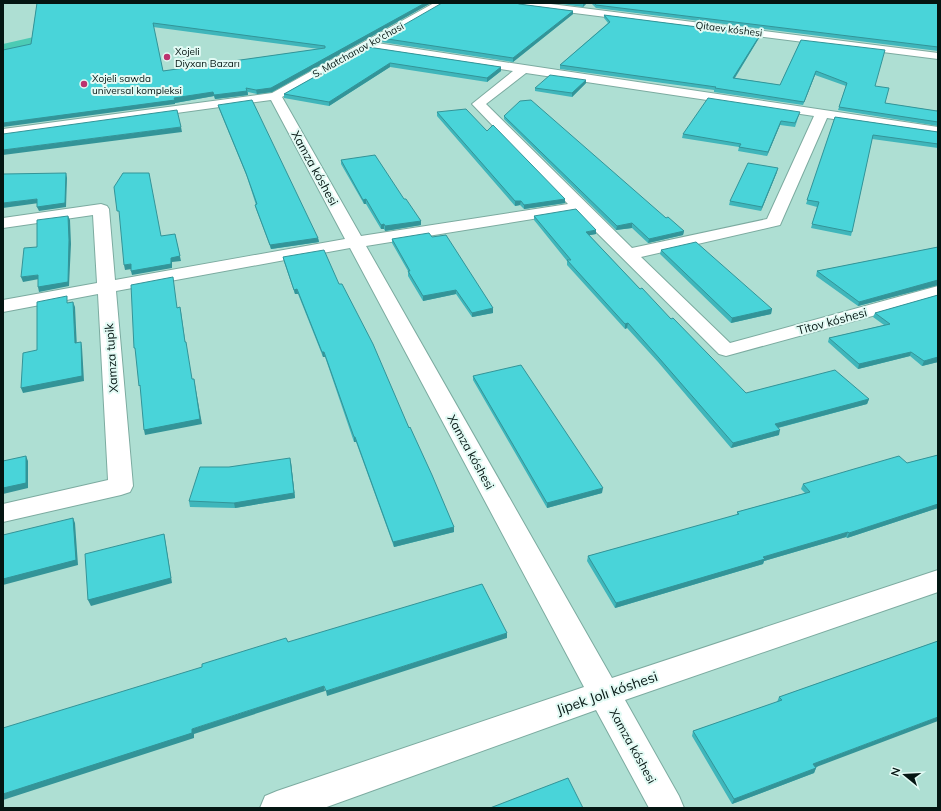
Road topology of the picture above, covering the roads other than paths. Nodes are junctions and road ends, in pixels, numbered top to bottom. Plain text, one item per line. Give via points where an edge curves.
1 (441, 3) edge
2 (519, 3) edge
3 (366, 45) junction
4 (938, 56) edge
5 (523, 69) junction
6 (275, 96) junction
7 (822, 114) junction
8 (938, 131) edge
9 (3, 134) edge
10 (580, 207) junction
11 (3, 223) edge
12 (356, 242) junction
13 (629, 254) junction
14 (106, 287) junction
15 (938, 292) edge
16 (3, 306) edge
17 (3, 513) edge
18 (938, 580) edge
19 (604, 694) junction
20 (277, 808) edge
21 (667, 808) edge

1 - 3 street, S. Matchanov ko'chasi
2 - 4 street, Qitaev kóshesi
3 - 5 street
3 - 6 street, S. Matchanov ko'chasi
5 - 7 street
5 - 10 street via 478,104
6 - 9 street
6 - 12 street, Xamza kóshesi
7 - 8 street
7 - 13 street via 774,222
10 - 12 street
10 - 13 street
11 - 14 street, Xamza tupik via 101,209
12 - 14 street
12 - 19 street, Xamza kóshesi
13 - 15 street, Titov kóshesi via 726,350
14 - 16 street
14 - 17 street, Xamza tupik via 121,486
18 - 19 street, Jipek Jolı kóshesi
19 - 20 street, Jipek Jolı kóshesi
19 - 21 street, Xamza kóshesi

